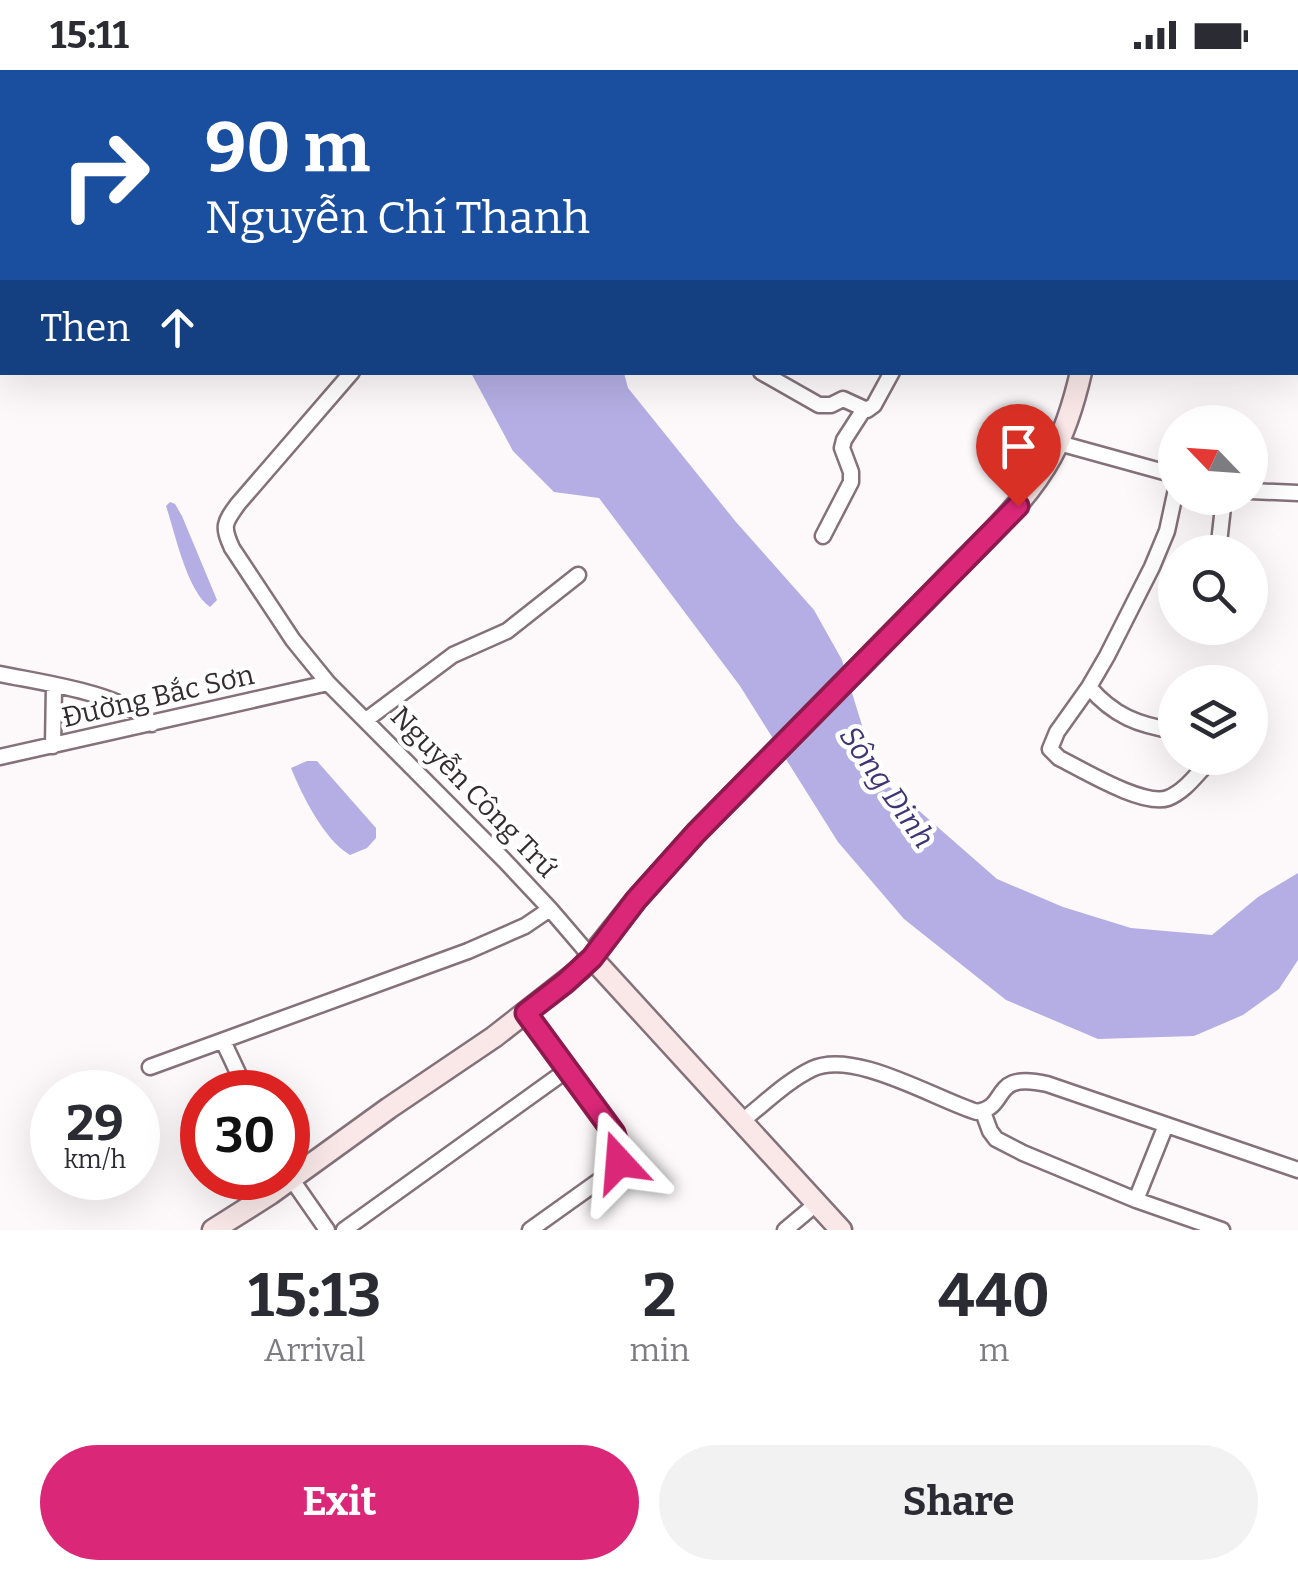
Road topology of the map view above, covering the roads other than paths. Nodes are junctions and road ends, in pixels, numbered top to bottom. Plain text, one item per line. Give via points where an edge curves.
1 (349, 375) edge
2 (768, 375) edge
3 (890, 375) edge
4 (1081, 375) edge
5 (864, 410) junction
6 (1059, 443) junction
7 (1158, 470) edge
8 (1268, 492) edge
9 (1298, 494) edge
10 (1170, 515) edge
11 (823, 536) dead end
12 (578, 575) dead end
13 (0, 674) edge
14 (328, 683) junction
15 (54, 686) junction
16 (1089, 687) junction
17 (366, 720) junction
18 (152, 724) junction
19 (1158, 727) edge
20 (53, 746) junction
21 (0, 757) edge
22 (1197, 775) edge
23 (550, 909) junction
24 (592, 958) junction
25 (526, 1013) junction
26 (223, 1042) junction
27 (150, 1067) dead end
28 (237, 1070) edge
29 (567, 1070) junction
30 (983, 1112) junction
31 (742, 1120) junction
32 (1166, 1125) junction
33 (310, 1162) edge
34 (1298, 1170) edge
35 (255, 1200) edge
36 (306, 1200) edge
37 (1136, 1200) junction
38 (816, 1204) junction
39 (213, 1230) edge
40 (327, 1230) edge
41 (344, 1230) edge
42 (530, 1230) edge
43 (785, 1230) edge
44 (840, 1230) edge
45 (1222, 1230) edge

1 - 14 street, Nguyễn Công Trứ via 226,523 232,548
2 - 5 street via 820,405 841,399
3 - 5 street via 874,406
4 - 6 main road
5 - 11 street via 842,448 851,482
6 - 7 street
6 - 24 main road via 1033,487 971,553 633,895
8 - 9 street
10 - 16 street via 1152,566
12 - 17 street via 507,631 453,655
13 - 15 street
14 - 17 street, Nguyễn Công Trứ
14 - 18 street, Đường Bắc Sơn
15 - 18 street via 134,709
15 - 20 street
16 - 19 street via 1124,717
16 - 22 street via 1053,740 1054,756 1153,800 1178,793
17 - 23 street, Nguyễn Công Trứ
18 - 20 street, Đường Bắc Sơn
20 - 21 street, Đường Bắc Sơn
23 - 24 street, Nguyễn Công Trứ
23 - 26 street via 497,940
24 - 25 main road
24 - 31 main road, Nguyễn Công Trứ
25 - 29 street
25 - 33 main road
26 - 27 street
26 - 28 street
29 - 41 street
29 - 42 street via 614,1133 619,1162
30 - 31 street via 833,1064 802,1074
30 - 32 street via 1011,1083 1028,1080
30 - 37 street via 1004,1144
31 - 38 main road, Nguyễn Công Trứ
32 - 34 street
32 - 37 street
35 - 39 main road
36 - 40 street
37 - 45 street
38 - 43 street
38 - 44 main road, Nguyễn Công Trứ

